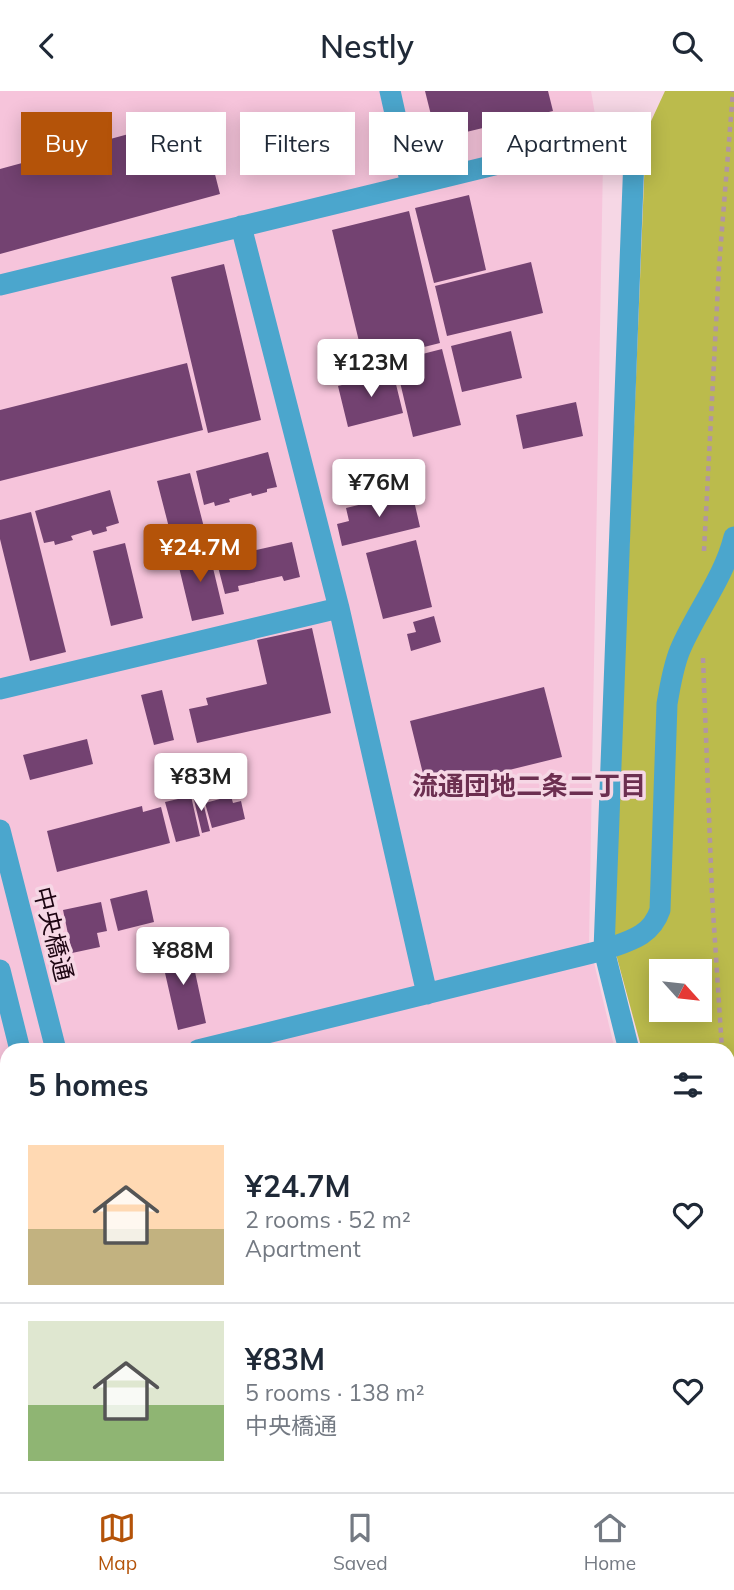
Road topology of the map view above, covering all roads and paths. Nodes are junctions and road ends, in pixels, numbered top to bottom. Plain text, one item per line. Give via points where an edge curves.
1 (390, 91) edge
2 (411, 185) junction
3 (241, 226) junction
4 (0, 285) edge
5 (734, 537) edge
6 (339, 608) junction
7 (0, 689) edge
8 (0, 830) edge
9 (604, 950) junction
10 (0, 970) edge
11 (427, 994) junction
12 (18, 1043) edge
13 (54, 1043) edge
14 (227, 1043) edge
15 (627, 1043) edge

1 - 2 street
2 - 3 street
2 - 9 street via 635,131
3 - 4 street
3 - 6 street
5 - 9 street via 722,571 679,652 672,677 667,704 660,910 642,936
6 - 7 street
6 - 11 street
8 - 13 street, 中央橋通
9 - 11 street
9 - 15 street
10 - 12 street
11 - 14 street

